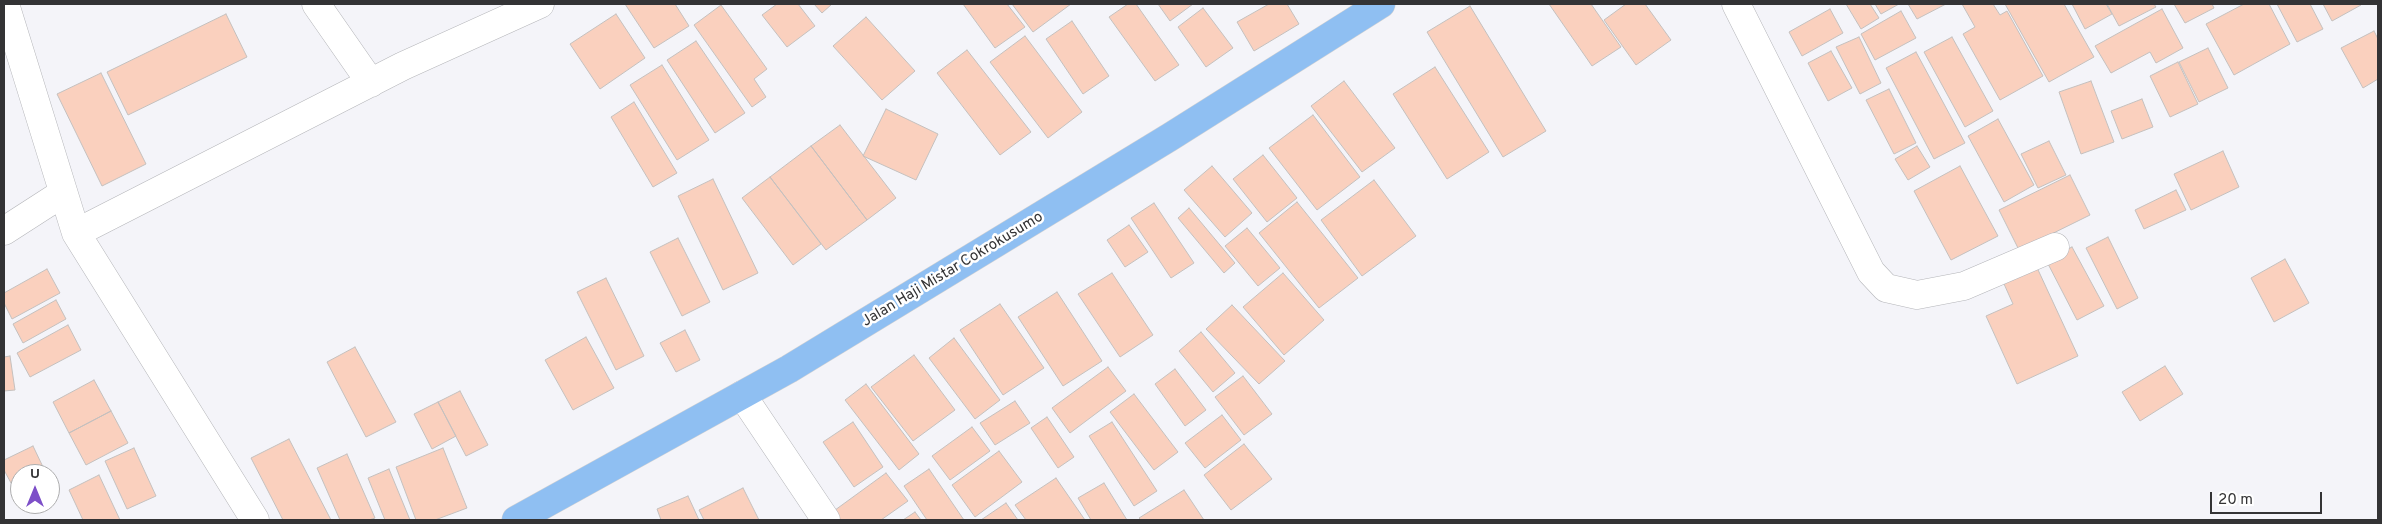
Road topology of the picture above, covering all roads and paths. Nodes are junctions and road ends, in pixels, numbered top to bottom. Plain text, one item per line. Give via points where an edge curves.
1 (5, 4) edge
2 (316, 4) edge
3 (540, 4) edge
4 (1380, 4) edge
5 (1736, 4) edge
6 (371, 83) junction
7 (63, 193) junction
8 (4, 230) edge
9 (76, 233) junction
10 (2055, 247) dead end
11 (742, 396) junction
12 (255, 520) edge
13 (516, 520) edge
14 (826, 520) edge

1 - 7 street
2 - 6 street
3 - 6 street
4 - 11 main road, Jalan Haji Mistar Cokrokusumo via 1170,137
5 - 10 street via 1871,272 1886,288 1917,295 1964,286
6 - 9 street
7 - 8 street
7 - 9 street
9 - 12 street
11 - 13 main road, Jalan Haji Mistar Cokrokusumo
11 - 14 street

